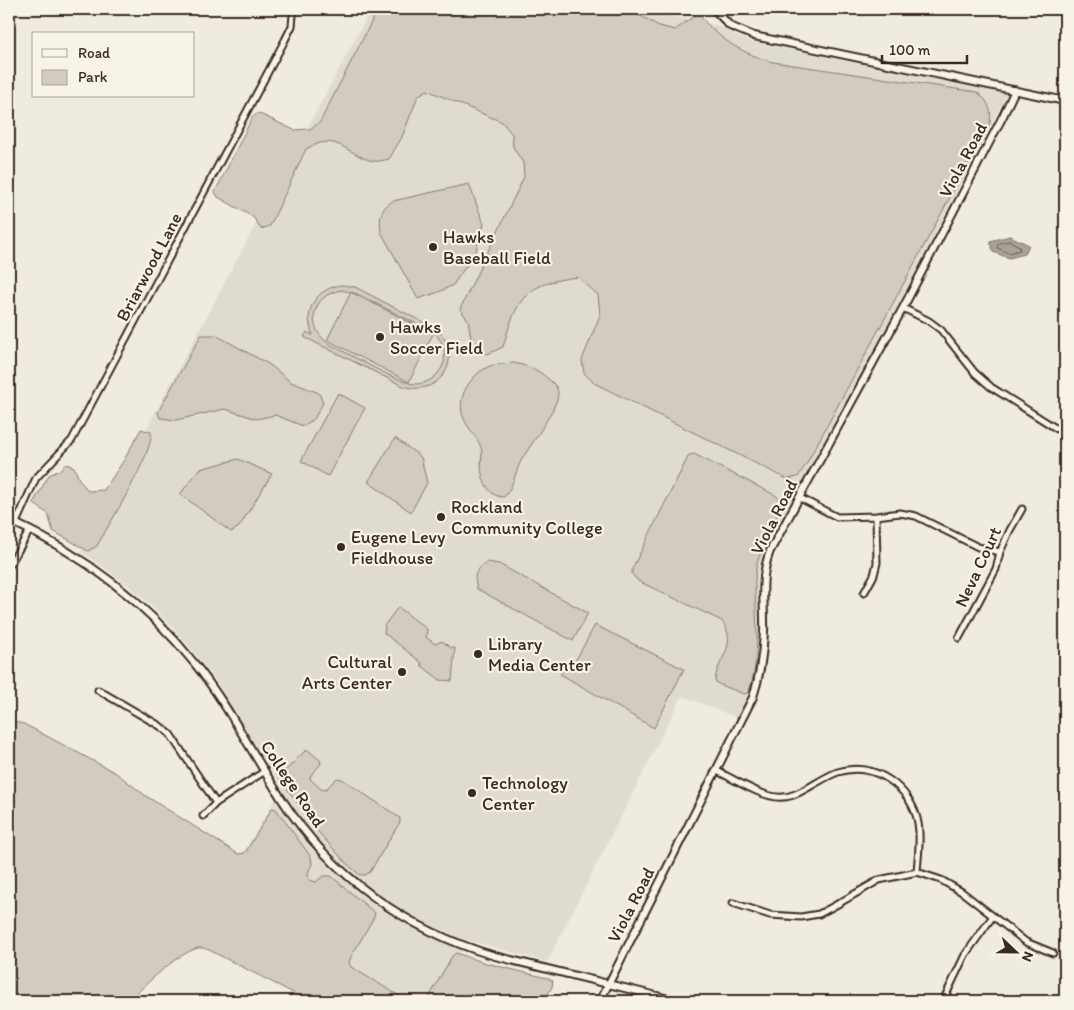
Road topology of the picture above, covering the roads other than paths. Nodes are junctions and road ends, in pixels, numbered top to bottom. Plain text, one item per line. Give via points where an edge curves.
1 (714, 9) edge
2 (293, 15) dead end
3 (1014, 90) junction
4 (1065, 101) edge
5 (903, 308) junction
6 (1065, 434) edge
7 (800, 498) junction
8 (1022, 508) dead end
9 (876, 516) junction
10 (9, 520) edge
11 (16, 523) junction
12 (30, 530) junction
13 (1000, 552) junction
14 (9, 566) edge
15 (864, 593) dead end
16 (959, 638) dead end
17 (98, 690) dead end
18 (717, 771) junction
19 (265, 772) junction
20 (216, 803) junction
21 (204, 816) dead end
22 (917, 872) junction
23 (733, 903) dead end
24 (993, 916) junction
25 (1053, 953) dead end
26 (608, 984) junction
27 (600, 1001) edge
28 (677, 1001) edge
29 (942, 1001) edge

1 - 3 street via 730,26 754,36
2 - 11 street, Briarwood Lane via 286,40 72,440 36,478
3 - 4 street
3 - 5 street, Viola Road
5 - 6 street via 941,330 975,374
5 - 7 street, Viola Road
7 - 9 street via 837,517
7 - 18 street, Viola Road via 770,551 764,572 764,634 757,686
8 - 13 street, Neva Court
9 - 13 street via 900,513 916,516 978,547
9 - 15 street via 877,563
10 - 11 street, College Road
11 - 12 street, College Road
12 - 14 street
12 - 19 street, College Road via 107,577 165,629 206,678
13 - 16 street, Neva Court via 996,569
17 - 20 street via 170,734
18 - 22 street via 772,796 784,798 841,771 866,771 880,775 898,786 915,812 919,834
18 - 26 street, Viola Road
19 - 20 street
19 - 26 street, College Road via 299,824 329,859 372,897 404,918 481,951
20 - 21 street
22 - 23 street via 879,880 836,906 801,918 770,915
22 - 24 street via 962,892
24 - 25 street via 1026,942
24 - 29 street via 965,955
26 - 27 street, Viola Road
26 - 28 street, College Road

